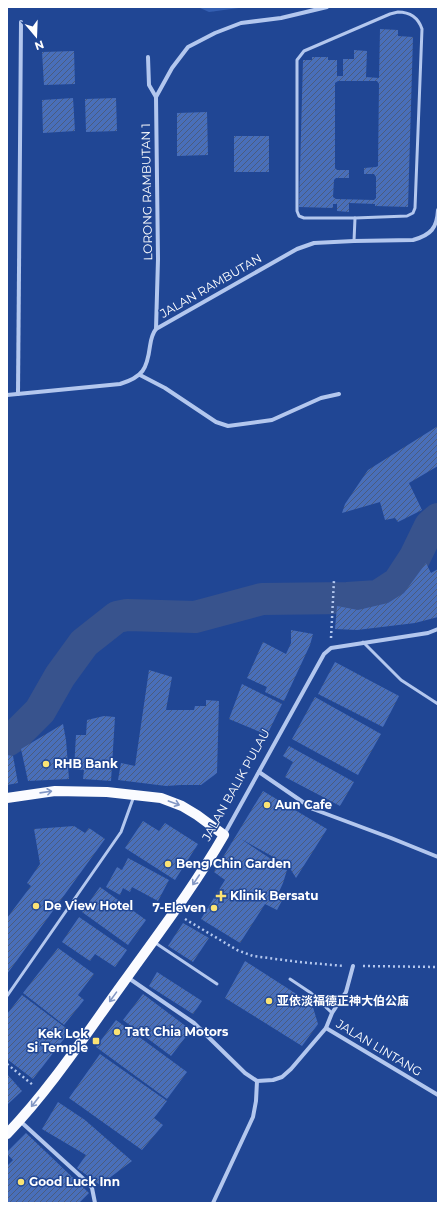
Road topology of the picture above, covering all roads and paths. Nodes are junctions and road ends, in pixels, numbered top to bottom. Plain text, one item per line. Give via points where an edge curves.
1 (327, 7) edge
2 (21, 22) dead end
3 (148, 57) dead end
4 (156, 97) junction
5 (438, 210) edge
6 (355, 218) junction
7 (354, 241) junction
8 (156, 329) junction
9 (140, 375) junction
10 (18, 394) junction
11 (339, 394) dead end
12 (7, 395) edge
13 (334, 580) dead end
14 (438, 629) edge
15 (363, 642) junction
16 (331, 648) junction
17 (438, 704) edge
18 (259, 772) junction
19 (134, 794) junction
20 (7, 798) edge
21 (224, 835) junction
22 (438, 857) edge
23 (174, 912) junction
24 (153, 941) junction
25 (353, 966) junction
26 (438, 967) edge
27 (127, 977) junction
28 (290, 979) dead end
29 (217, 984) dead end
30 (7, 996) edge
31 (332, 1012) junction
32 (326, 1028) junction
33 (7, 1064) edge
34 (257, 1081) junction
35 (43, 1092) junction
36 (438, 1095) edge
37 (19, 1121) junction
38 (7, 1134) edge
39 (95, 1203) edge
40 (213, 1203) edge

1 - 4 street via 281,18 241,23 188,47 172,68
2 - 10 street
3 - 4 street, LORONG RAMBUTAN 1 via 149,85
4 - 8 street, LORONG RAMBUTAN 1
5 - 7 street, JALAN RAMBUTAN via 435,225 430,233 422,238
6 - 6 lane via 304,218 297,211 297,60 304,51 390,14 405,12 416,17 422,29 415,208 413,213 407,216
6 - 7 lane
7 - 8 street, JALAN RAMBUTAN via 306,245
8 - 9 street, JALAN RAMBUTAN via 152,333 148,364
9 - 10 street via 120,384
9 - 11 street via 165,388 216,422 228,426 272,420 321,398
10 - 12 street
13 - 16 path
14 - 15 street
15 - 16 street
15 - 17 lane via 401,680
16 - 18 street, JALAN BALIK PULAU via 319,660
18 - 21 street, JALAN BALIK PULAU
18 - 22 street via 313,809
20 -> 19 main road via 55,791
19 -> 21 main road via 161,798 182,806
19 - 30 lane via 121,832
21 -> 23 main road, JALAN BALIK PULAU
23 - 24 main road, JALAN BALIK PULAU
23 - 25 path via 237,950 253,956
24 - 27 main road, JALAN BALIK PULAU
24 - 29 lane
25 - 26 path
25 - 31 street via 346,992
27 - 34 street via 194,1023
27 -> 35 main road, JALAN BALIK PULAU
28 - 31 lane
31 - 32 street
32 - 34 street, JALAN LINTANG via 282,1077
32 - 36 street, JALAN LINTANG
33 - 35 path
34 - 40 street via 253,1117
35 -> 37 main road, JALAN BALIK PULAU
37 - 38 main road, JALAN BALIK PULAU
37 - 39 street via 88,1183 92,1188

